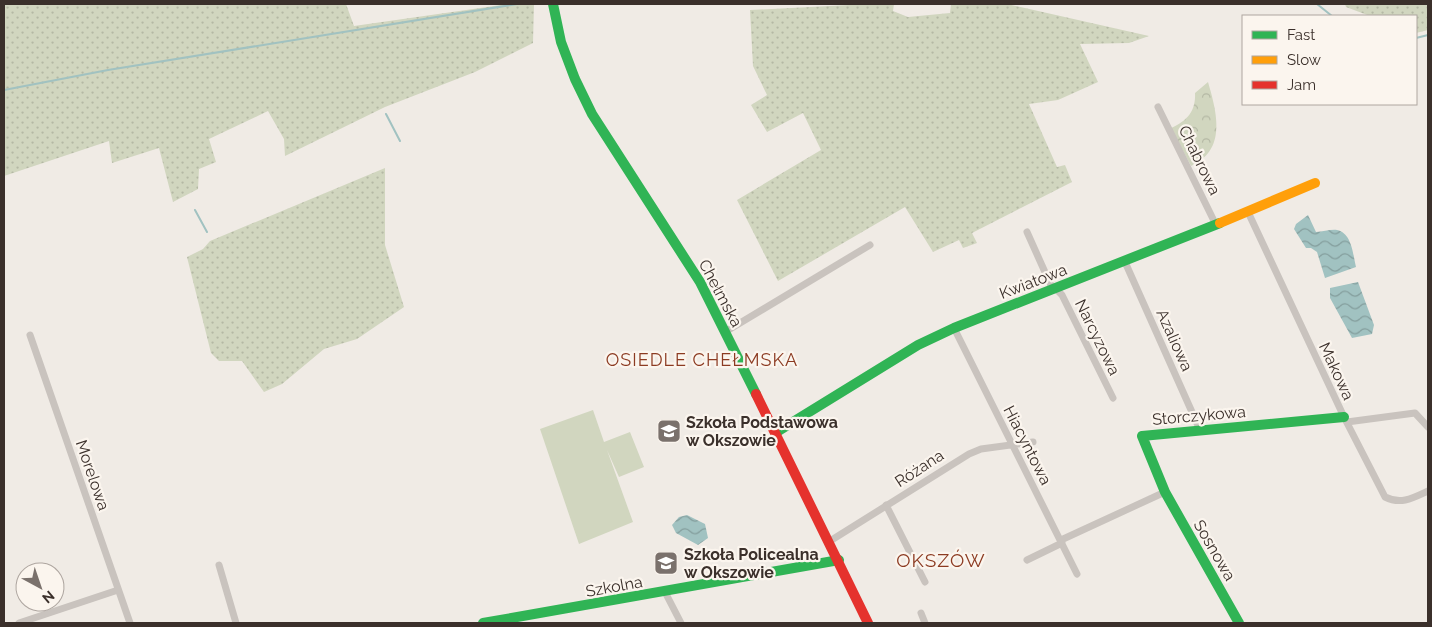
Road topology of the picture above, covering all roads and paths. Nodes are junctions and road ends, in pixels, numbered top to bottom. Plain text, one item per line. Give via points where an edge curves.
1 (554, 7) edge
2 (1158, 107) dead end
3 (1315, 183) dead end
4 (1248, 212) junction
5 (1216, 225) junction
6 (1027, 232) dead end
7 (870, 244) dead end
8 (1125, 262) junction
9 (1055, 289) junction
10 (954, 328) junction
11 (725, 332) junction
12 (30, 335) dead end
13 (1113, 398) dead end
14 (1345, 420) junction
15 (1428, 427) edge
16 (1200, 430) junction
17 (775, 433) junction
18 (1032, 442) dead end
19 (1011, 445) junction
20 (1428, 491) edge
21 (1165, 492) junction
22 (886, 505) junction
23 (830, 541) junction
24 (1061, 542) junction
25 (839, 560) junction
26 (1027, 560) dead end
27 (219, 565) dead end
28 (1077, 574) dead end
29 (925, 582) dead end
30 (118, 590) junction
31 (665, 592) junction
32 (921, 612) dead end
33 (19, 623) edge
34 (130, 623) edge
35 (236, 623) edge
36 (483, 623) edge
37 (681, 623) edge
38 (868, 623) edge
39 (926, 623) edge
40 (1239, 623) edge

1 - 11 street, Chełmska via 559,33 576,81 617,153 692,268
2 - 5 street, Chabrowa
3 - 4 street, Kwiatowa
4 - 5 street, Kwiatowa
4 - 14 street, Makowa
5 - 8 street, Kwiatowa
6 - 9 street, Narcyzowa
7 - 11 street
8 - 9 street, Kwiatowa
8 - 16 street, Azaliowa
9 - 10 street, Kwiatowa
9 - 13 street, Narcyzowa via 1062,295
10 - 17 street, Kwiatowa via 918,345
10 - 19 street, Hiacyntowa
11 - 17 street, Chełmska
12 - 30 street, Morelowa
14 - 15 street, Storczykowa via 1415,413
14 - 16 street, Storczykowa
14 - 20 street, Makowa via 1385,497 1395,502
16 - 21 street, Storczykowa via 1142,436
17 - 23 street, Chełmska
18 - 19 street, Różana
19 - 22 street, Różana via 969,454
19 - 24 street, Hiacyntowa
21 - 24 street
21 - 40 street, Sosnowa
22 - 23 street, Różana
22 - 29 street
23 - 25 street, Chełmska
24 - 26 street
24 - 28 street, Hiacyntowa
25 - 31 street, Szkolna
25 - 38 street, Chełmska
27 - 35 street
30 - 33 street
30 - 34 street, Morelowa
31 - 36 street, Szkolna
31 - 37 street
32 - 39 street

